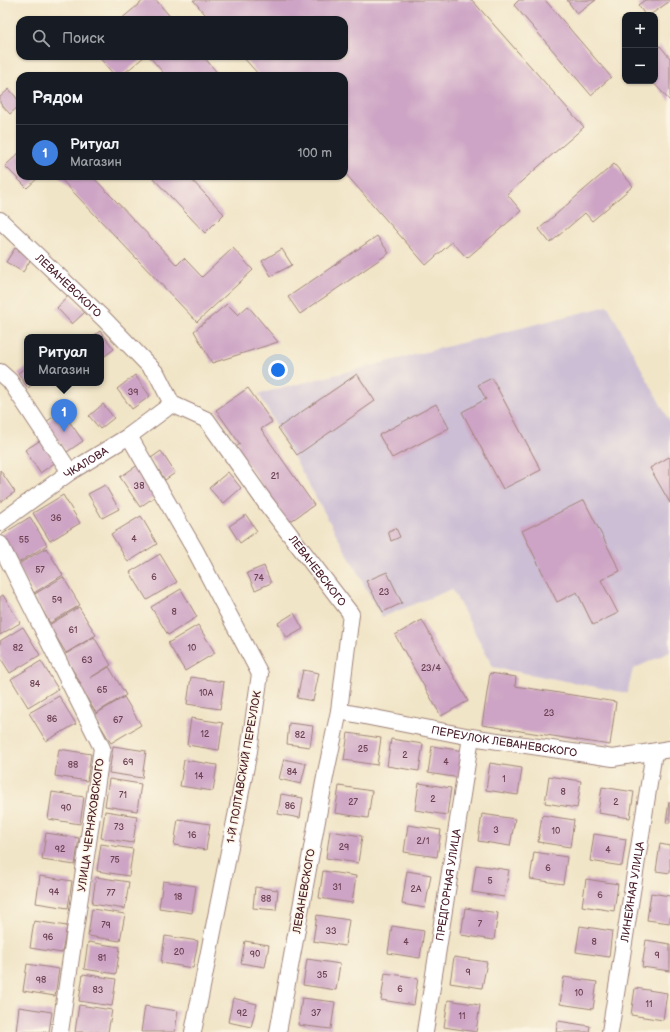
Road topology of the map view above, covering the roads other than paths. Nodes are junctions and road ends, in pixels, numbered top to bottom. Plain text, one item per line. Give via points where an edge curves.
1 (0, 220) edge
2 (0, 372) edge
3 (172, 404) junction
4 (129, 436) junction
5 (70, 472) junction
6 (0, 523) edge
7 (0, 544) edge
8 (339, 711) junction
9 (471, 737) junction
10 (670, 749) edge
11 (654, 752) junction
12 (60, 1032) edge
13 (193, 1032) edge
14 (278, 1032) edge
15 (425, 1032) edge
16 (610, 1032) edge

1 - 3 street, ЛЕВАНЕВСКОГО via 104,319 157,374
2 - 5 street via 10,381
3 - 4 street, ЧКАЛОВА
3 - 8 street, ЛЕВАНЕВСКОГО via 207,420 265,502 351,614
4 - 5 street, ЧКАЛОВА
4 - 13 street, 1-Й ПОЛТАВСКИЙ ПЕРЕУЛОК via 195,550 260,674 249,751
5 - 6 street, ЧКАЛОВА
7 - 12 street, УЛИЦА ЧЕРНЯХОВСКОГО via 102,748
8 - 9 street, ПЕРЕУЛОК ЛЕВАНЕВСКОГО
8 - 14 street, ЛЕВАНЕВСКОГО
9 - 11 street, ПЕРЕУЛОК ЛЕВАНЕВСКОГО via 613,758
9 - 15 street, ПРЕДГОРНАЯ УЛИЦА
10 - 11 street, ПЕРЕУЛОК ЛЕВАНЕВСКОГО
11 - 16 street, ЛИНЕЙНАЯ УЛИЦА

